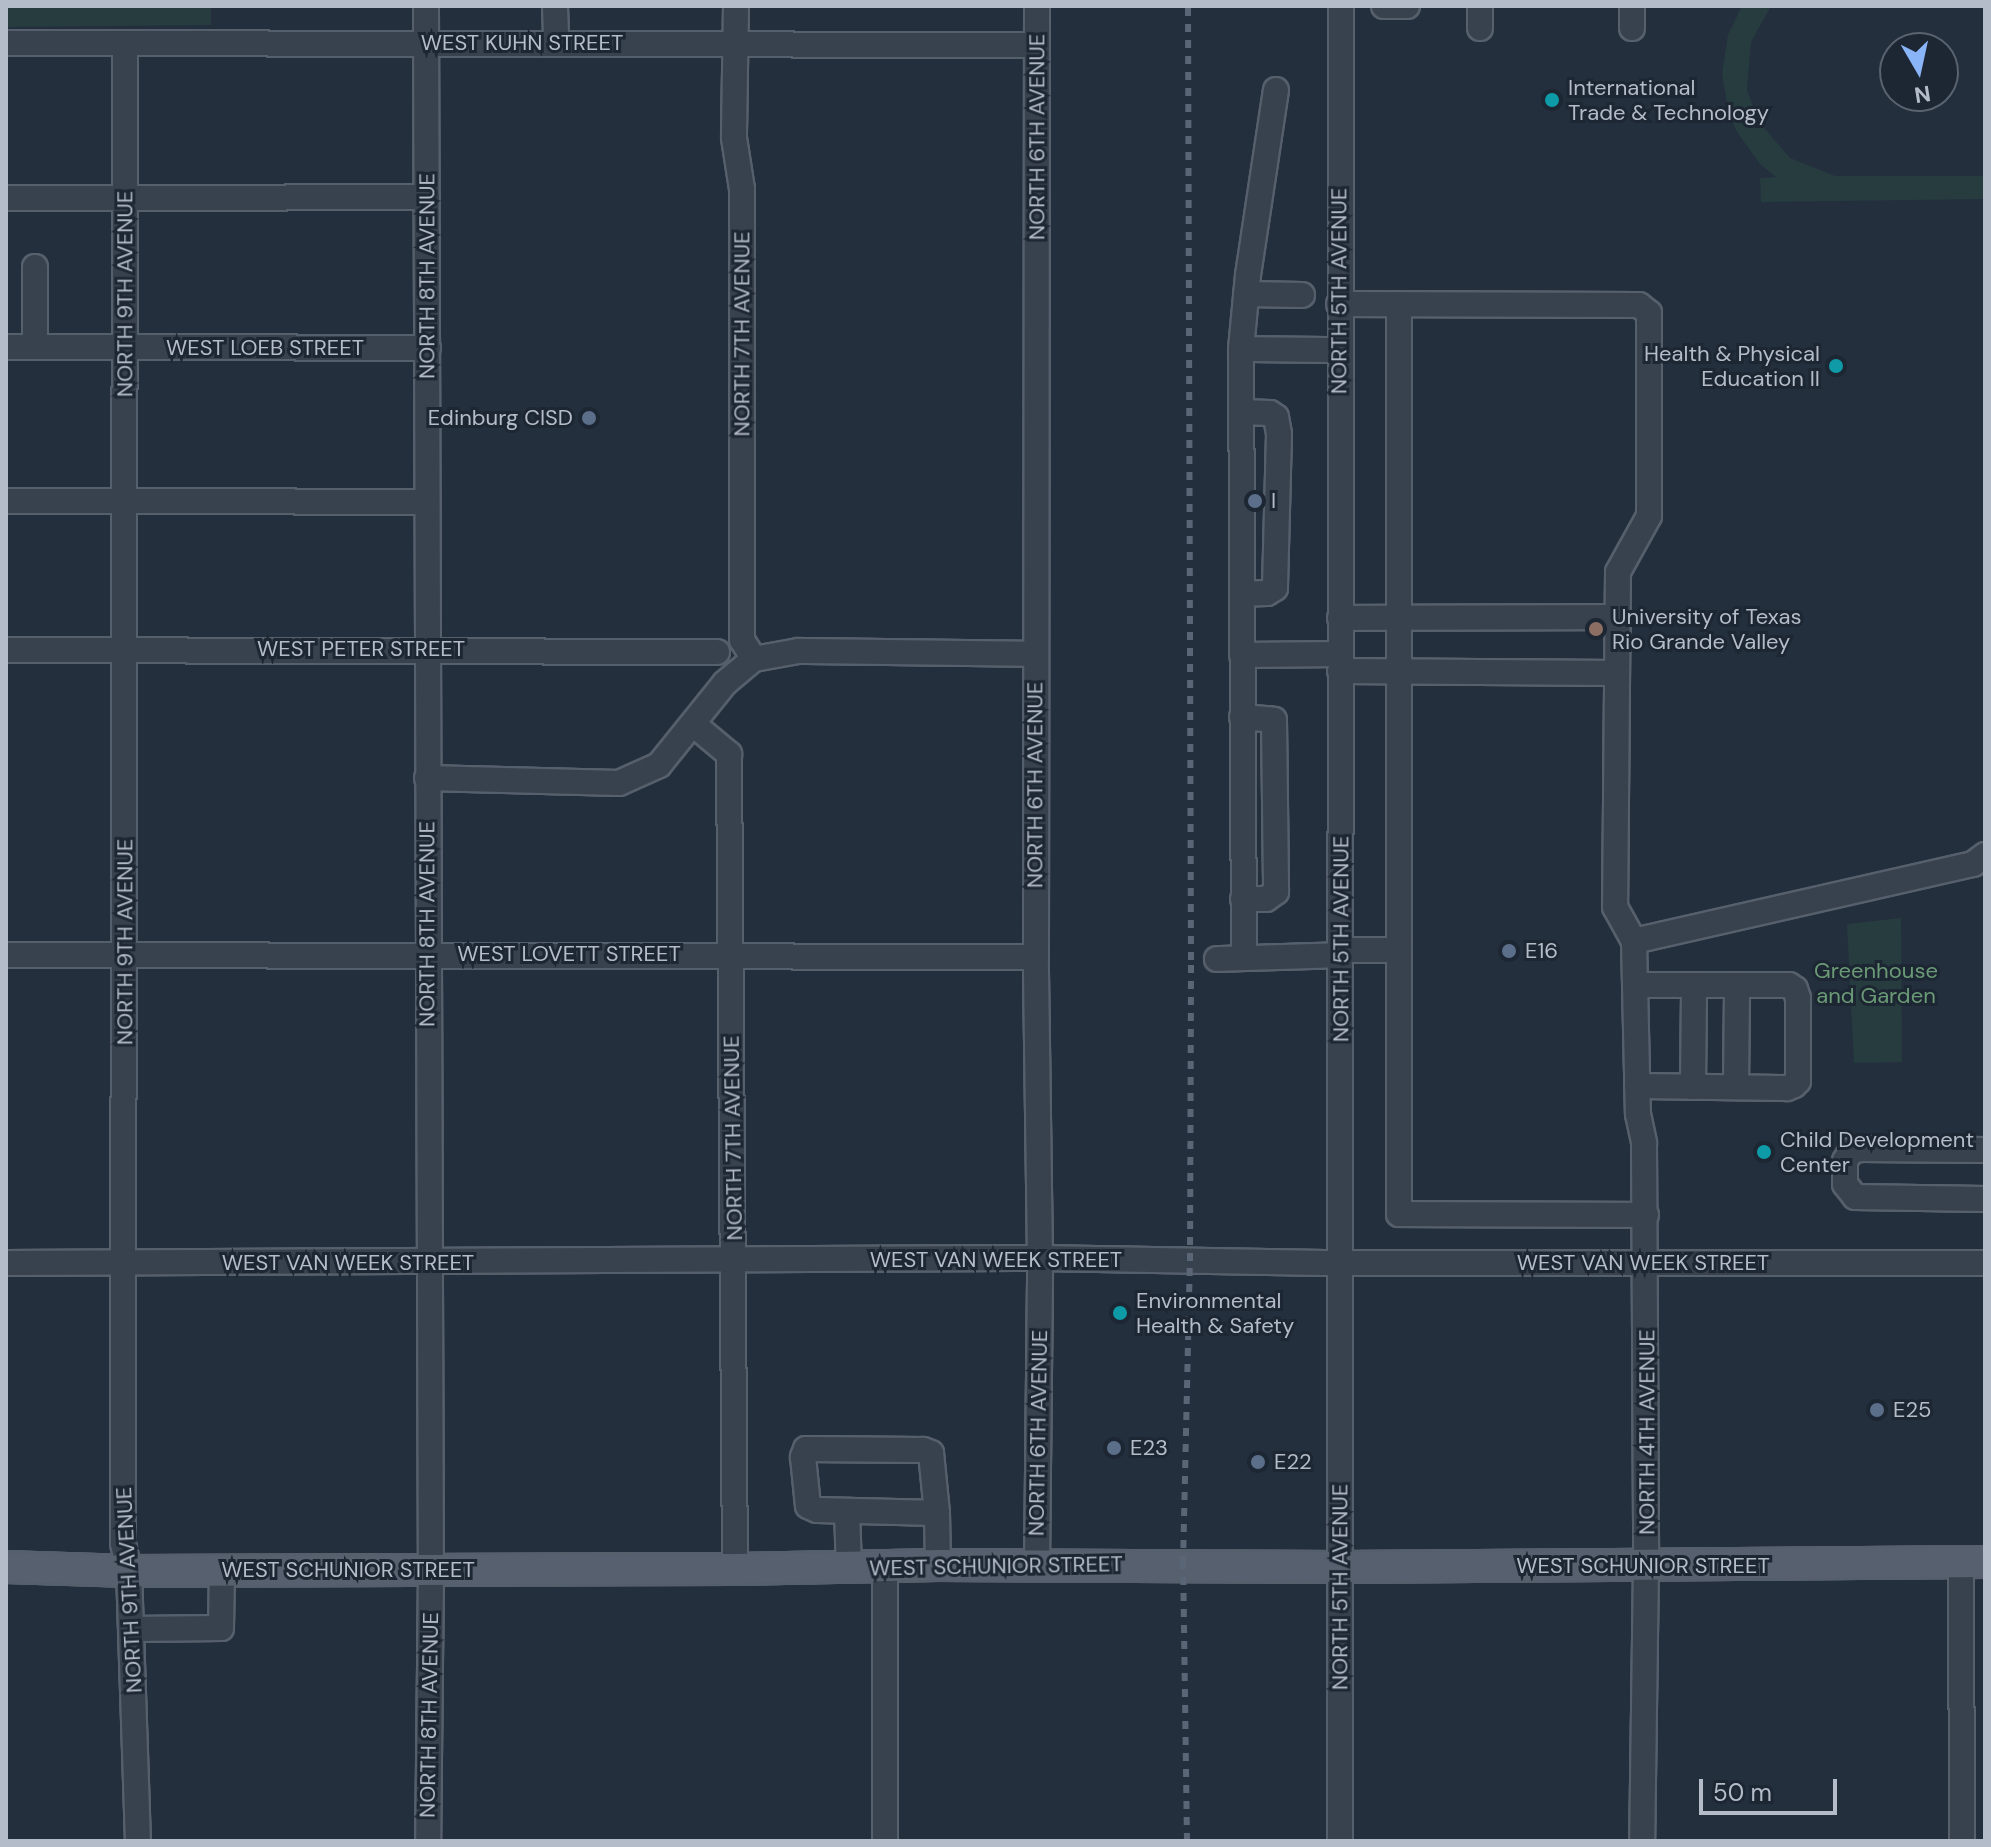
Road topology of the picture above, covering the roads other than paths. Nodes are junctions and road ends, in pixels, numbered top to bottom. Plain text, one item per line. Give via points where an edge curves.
1 (426, 6) edge
2 (555, 6) edge
3 (736, 6) edge
4 (1037, 6) edge
5 (1341, 6) edge
6 (1384, 6) edge
7 (1407, 6) edge
8 (426, 42) junction
9 (556, 42) junction
10 (6, 43) edge
11 (125, 43) junction
12 (1037, 45) junction
13 (736, 47) junction
14 (1276, 90) dead end
15 (427, 197) junction
16 (6, 198) edge
17 (125, 198) junction
18 (35, 267) dead end
19 (1246, 294) junction
20 (1302, 295) dead end
21 (1339, 304) junction
22 (1399, 304) junction
23 (6, 347) edge
24 (35, 347) junction
25 (125, 347) junction
26 (428, 348) junction
27 (1241, 349) junction
28 (1339, 350) junction
29 (1241, 412) junction
30 (6, 501) edge
31 (427, 502) junction
32 (124, 503) junction
33 (1242, 594) junction
34 (1618, 617) junction
35 (1340, 618) junction
36 (1398, 618) junction
37 (427, 649) junction
38 (6, 650) edge
39 (123, 650) junction
40 (717, 652) dead end
41 (1035, 654) junction
42 (1242, 655) junction
43 (754, 659) junction
44 (1340, 663) junction
45 (1398, 671) junction
46 (1617, 673) junction
47 (1242, 717) junction
48 (693, 724) junction
49 (427, 778) junction
50 (1985, 855) edge
51 (1243, 899) junction
52 (1634, 941) junction
53 (1398, 950) junction
54 (1341, 952) junction
55 (427, 954) junction
56 (730, 954) junction
57 (6, 955) edge
58 (125, 955) junction
59 (1036, 957) junction
60 (1244, 958) junction
61 (1217, 959) dead end
62 (1635, 985) junction
63 (1694, 985) junction
64 (1737, 985) junction
65 (1637, 1086) junction
66 (1693, 1087) junction
67 (1736, 1087) junction
68 (1985, 1150) edge
69 (1985, 1199) edge
70 (1646, 1215) junction
71 (1040, 1258) junction
72 (428, 1262) junction
73 (735, 1262) junction
74 (6, 1263) edge
75 (1339, 1263) junction
76 (1647, 1263) junction
77 (1985, 1263) edge
78 (124, 1265) junction
79 (847, 1511) junction
80 (937, 1513) junction
81 (1973, 1562) edge
82 (938, 1565) junction
83 (1037, 1565) junction
84 (1646, 1566) junction
85 (6, 1567) edge
86 (1340, 1567) junction
87 (885, 1568) junction
88 (735, 1569) junction
89 (849, 1569) junction
90 (431, 1570) junction
91 (129, 1571) junction
92 (222, 1571) junction
93 (131, 1629) junction
94 (138, 1841) edge
95 (428, 1841) edge
96 (885, 1841) edge
97 (1340, 1841) edge
98 (1642, 1841) edge
99 (1962, 1841) edge

1 - 8 street, NORTH 8TH AVENUE
2 - 9 street
3 - 13 street, NORTH 7TH AVENUE
4 - 12 street, NORTH 6TH AVENUE
5 - 21 street, NORTH 5TH AVENUE
6 - 7 street
8 - 9 street, WEST KUHN STREET
8 - 11 street, WEST KUHN STREET
8 - 15 street, NORTH 8TH AVENUE
9 - 13 street, WEST KUHN STREET
10 - 11 street, WEST KUHN STREET
11 - 17 street, NORTH 9TH AVENUE
12 - 13 street, WEST KUHN STREET
12 - 41 street, NORTH 6TH AVENUE
13 - 43 street, NORTH 7TH AVENUE via 734,138 742,189 742,640
14 - 19 street
15 - 17 street
15 - 26 street, NORTH 8TH AVENUE
16 - 17 street
17 - 25 street, NORTH 9TH AVENUE
18 - 24 street
19 - 20 street
19 - 27 street
21 - 22 street
21 - 28 street, NORTH 5TH AVENUE
22 - 34 street via 1648,309 1649,516 1618,572
22 - 36 street
23 - 24 street, WEST LOEB STREET
24 - 25 street, WEST LOEB STREET
25 - 26 street, WEST LOEB STREET
25 - 32 street, NORTH 9TH AVENUE
26 - 31 street, NORTH 8TH AVENUE
27 - 28 street
27 - 29 street
28 - 35 street, NORTH 5TH AVENUE
29 - 33 street
29 - 33 street via 1270,413 1279,434 1275,588
30 - 32 street
31 - 32 street
31 - 37 street, NORTH 8TH AVENUE
32 - 39 street, NORTH 9TH AVENUE
33 - 42 street
34 - 36 street
34 - 46 street
35 - 36 street
35 - 44 street, NORTH 5TH AVENUE
36 - 45 street
37 - 39 street, WEST PETER STREET
37 - 40 street, WEST PETER STREET
37 - 49 street, NORTH 8TH AVENUE
38 - 39 street, WEST PETER STREET
39 - 58 street, NORTH 9TH AVENUE
41 - 43 street via 798,651
41 - 59 street, NORTH 6TH AVENUE
42 - 44 street
42 - 47 street
43 - 48 street via 725,683
44 - 45 street
44 - 54 street, NORTH 5TH AVENUE
45 - 46 street
45 - 53 street
46 - 52 street via 1615,907
47 - 51 street
47 - 51 street via 1274,720 1276,892 1266,899
48 - 49 street via 659,765 619,783
48 - 56 street, NORTH 7TH AVENUE via 729,754
49 - 55 street, NORTH 8TH AVENUE
50 - 52 street via 1973,864
51 - 60 street
52 - 62 street, NORTH 4TH AVENUE
53 - 54 street
53 - 70 street via 1399,1214
54 - 60 street
54 - 75 street, NORTH 5TH AVENUE
55 - 56 street, WEST LOVETT STREET
55 - 58 street, WEST LOVETT STREET
55 - 72 street, NORTH 8TH AVENUE
56 - 59 street, WEST LOVETT STREET
56 - 73 street, NORTH 7TH AVENUE
57 - 58 street, WEST LOVETT STREET
58 - 78 street, NORTH 9TH AVENUE
59 - 71 street, NORTH 6TH AVENUE
60 - 61 street
62 - 63 street
62 - 65 street, NORTH 4TH AVENUE
63 - 64 street
63 - 66 street
64 - 67 street
64 - 67 street via 1795,989 1798,1081 1787,1088
65 - 66 street
65 - 70 street, NORTH 4TH AVENUE
66 - 67 street
68 - 69 street via 1862,1149 1851,1151 1845,1161 1845,1184 1855,1197
70 - 76 street, NORTH 4TH AVENUE
71 - 73 street, WEST VAN WEEK STREET
71 - 75 street, WEST VAN WEEK STREET
71 - 83 street, NORTH 6TH AVENUE
72 - 73 street, WEST VAN WEEK STREET
72 - 78 street, WEST VAN WEEK STREET
72 - 90 street, NORTH 8TH AVENUE
73 - 88 street, NORTH 7TH AVENUE
74 - 78 street, WEST VAN WEEK STREET
75 - 76 street, WEST VAN WEEK STREET
75 - 86 street, NORTH 5TH AVENUE
76 - 77 street, WEST VAN WEEK STREET
76 - 84 street, NORTH 4TH AVENUE
78 - 91 street, NORTH 9TH AVENUE via 123,1543
79 - 80 street
79 - 80 street via 808,1506 806,1449 931,1453
79 - 89 street
80 - 82 street
81 - 84 main road, WEST SCHUNIOR STREET
81 - 99 street
82 - 83 main road, WEST SCHUNIOR STREET
82 - 87 main road, WEST SCHUNIOR STREET
83 - 86 main road, WEST SCHUNIOR STREET
84 - 86 main road, WEST SCHUNIOR STREET
84 - 98 street, NORTH 4TH AVENUE
85 - 91 main road, WEST SCHUNIOR STREET
86 - 97 street, NORTH 5TH AVENUE
87 - 89 main road, WEST SCHUNIOR STREET
87 - 96 street
88 - 89 main road, WEST SCHUNIOR STREET
88 - 90 main road, WEST SCHUNIOR STREET
90 - 92 main road, WEST SCHUNIOR STREET
90 - 95 street, NORTH 8TH AVENUE
91 - 92 main road, WEST SCHUNIOR STREET
91 - 93 street, NORTH 9TH AVENUE
92 - 93 street via 221,1628
93 - 94 street, NORTH 9TH AVENUE

